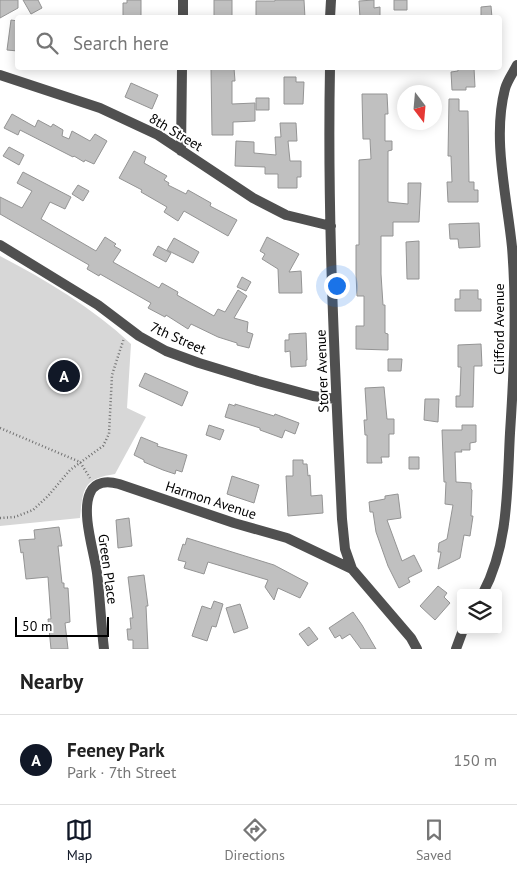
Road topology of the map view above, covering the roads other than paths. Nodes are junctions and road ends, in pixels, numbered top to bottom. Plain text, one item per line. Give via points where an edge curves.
1 (183, 0) edge
2 (331, 0) edge
3 (183, 15) edge
4 (330, 15) edge
5 (517, 66) edge
6 (182, 70) edge
7 (330, 70) edge
8 (0, 75) edge
9 (181, 151) junction
10 (331, 226) junction
11 (0, 245) edge
12 (336, 399) junction
13 (88, 522) joint
14 (352, 570) junction
15 (485, 589) edge
16 (462, 634) edge
17 (104, 649) edge
18 (417, 649) edge
19 (456, 649) edge

1 - 3 street
2 - 4 street
5 - 15 street, Clifford Avenue via 505,87 501,113 514,317 506,506 499,552
6 - 9 street
7 - 10 street, Storer Avenue
8 - 9 street, 8th Street via 100,108 158,135
9 - 10 street, 8th Street via 253,198 286,215
10 - 12 street, Storer Avenue
11 - 12 street, 7th Street via 166,351 199,364 313,396
12 - 14 street, Storer Avenue via 344,549
13 - 14 street, Harmon Avenue via 90,493 95,486 110,481 286,538
13 - 17 street, Green Place via 97,572
14 - 18 street, Storer Avenue
16 - 19 street

